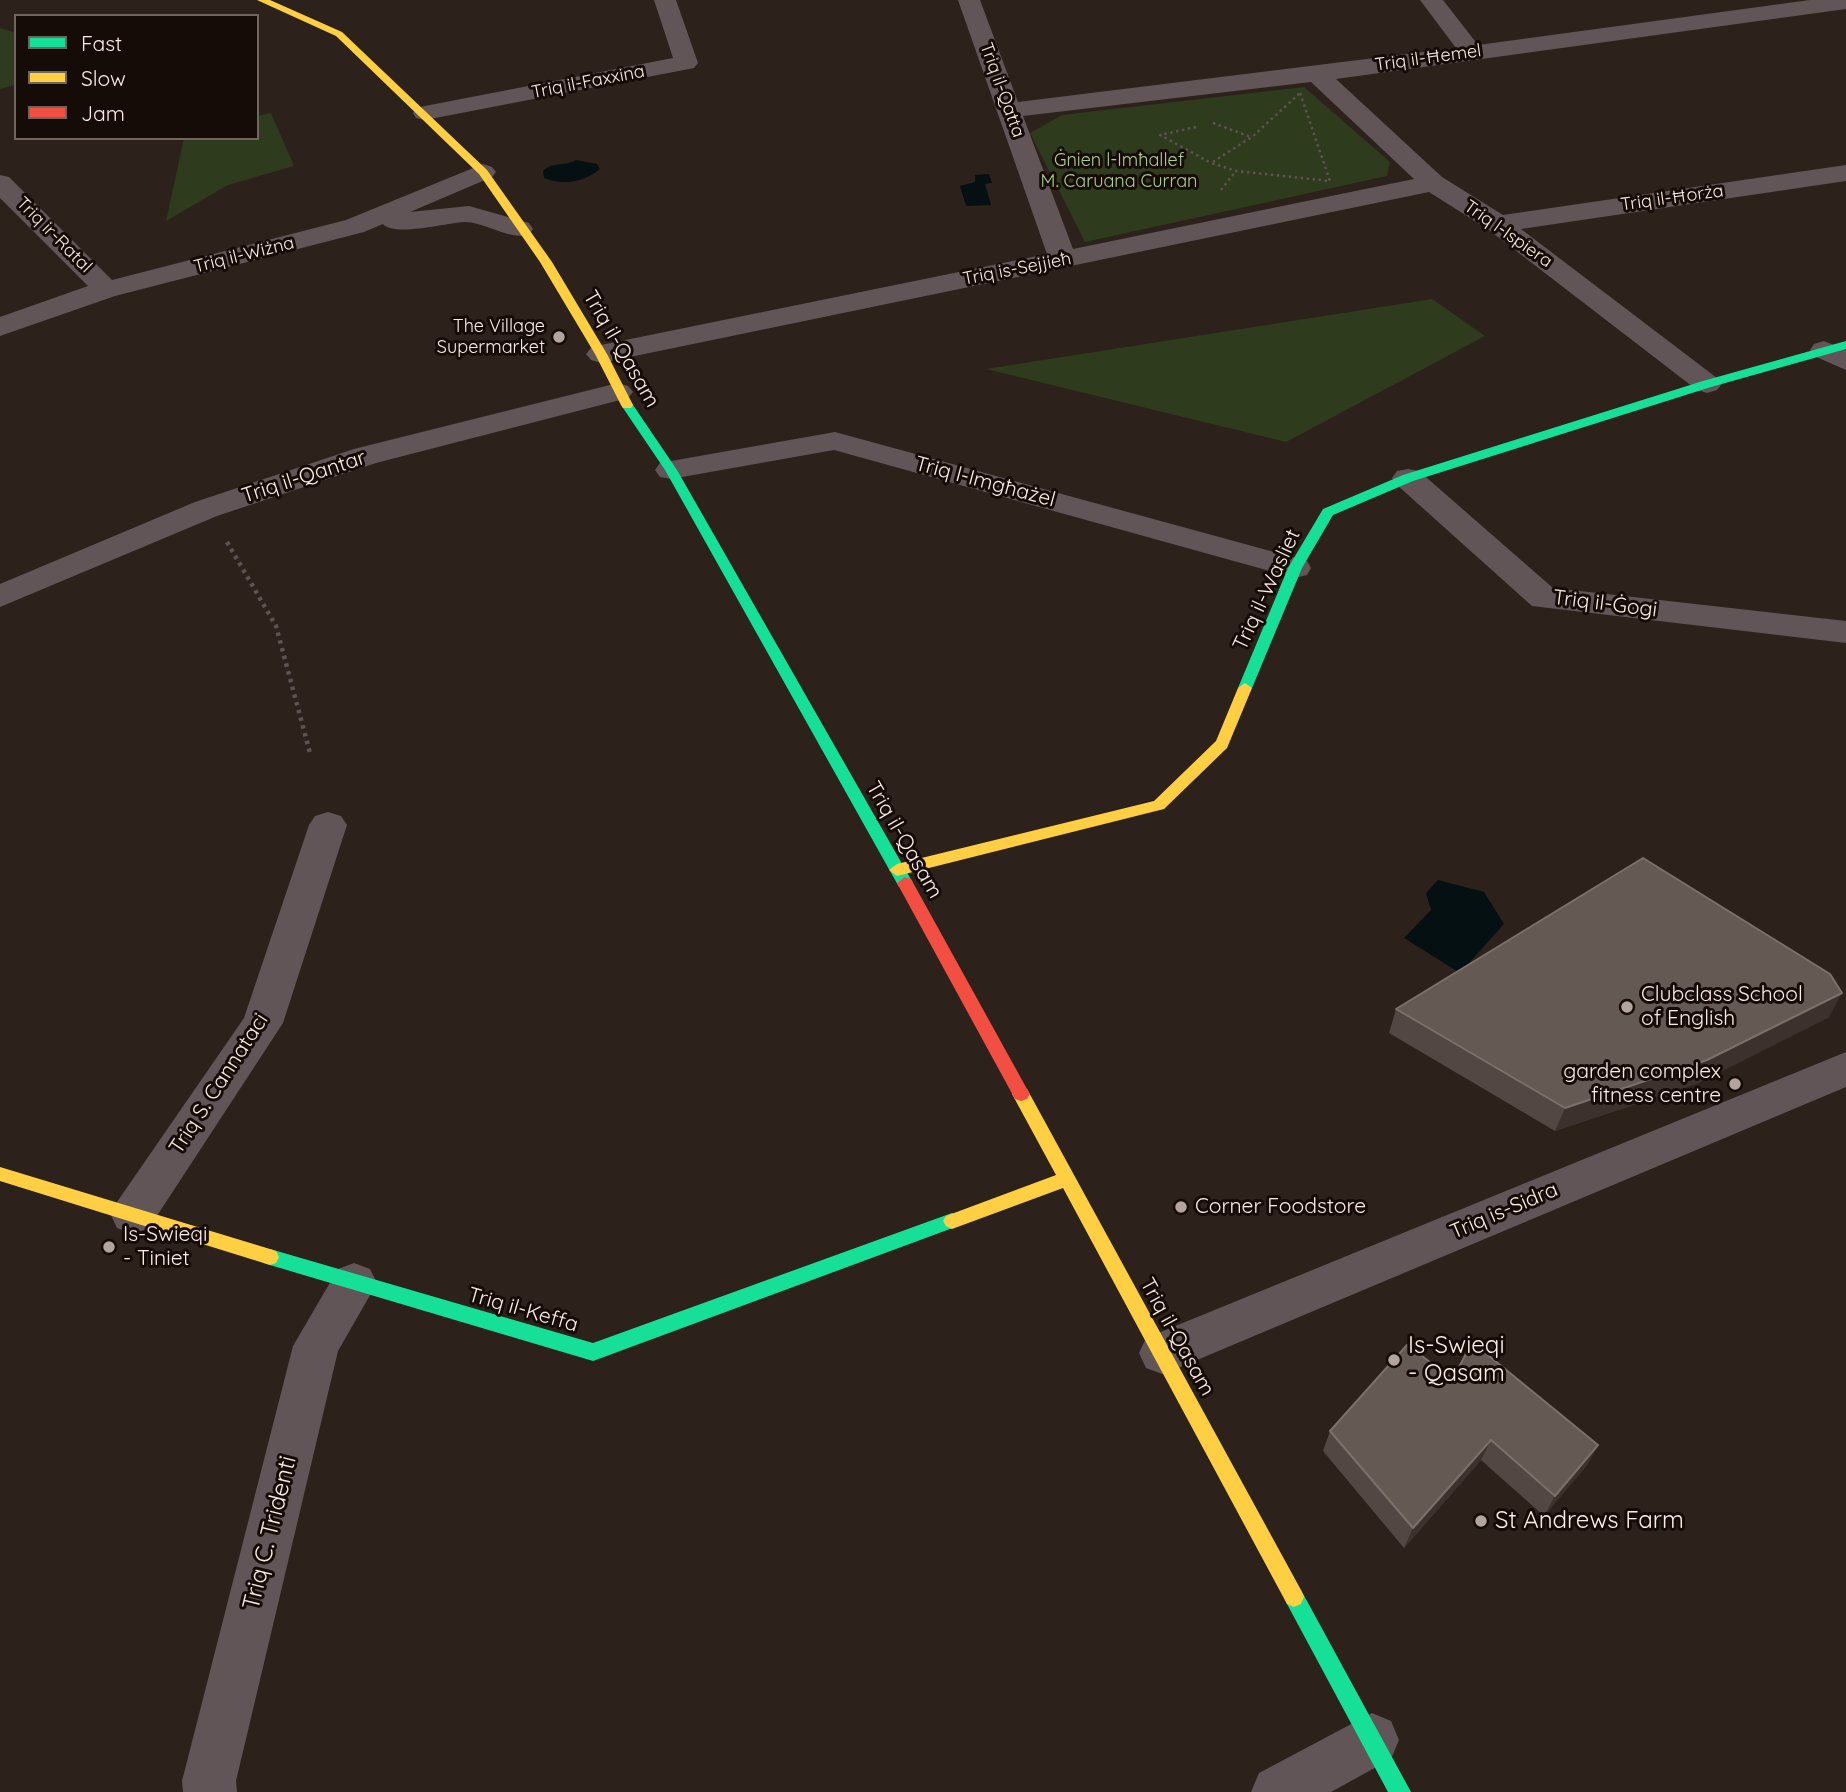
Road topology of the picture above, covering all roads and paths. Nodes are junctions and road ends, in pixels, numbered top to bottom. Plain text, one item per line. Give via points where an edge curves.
1 (262, 0) edge
2 (665, 0) edge
3 (969, 0) edge
4 (1431, 0) edge
5 (1846, 2) edge
6 (1470, 51) junction
7 (1308, 84) junction
8 (1280, 100) dead end
9 (1010, 110) junction
10 (425, 113) junction
11 (1224, 119) dead end
12 (1199, 126) dead end
13 (1252, 137) junction
14 (1211, 163) junction
15 (483, 172) junction
16 (1846, 173) edge
17 (0, 183) edge
18 (1433, 183) junction
19 (1498, 223) junction
20 (355, 226) junction
21 (520, 229) junction
22 (1063, 260) junction
23 (105, 290) junction
24 (0, 327) edge
25 (1839, 352) edge
26 (601, 354) junction
27 (1707, 384) junction
28 (618, 392) junction
29 (671, 470) junction
30 (1408, 478) junction
31 (206, 509) junction
32 (1295, 568) junction
33 (0, 596) edge
34 (1846, 632) edge
35 (310, 753) dead end
36 (328, 825) dead end
37 (897, 870) junction
38 (1846, 1069) edge
39 (0, 1174) edge
40 (1066, 1180) junction
41 (133, 1215) junction
42 (354, 1283) junction
43 (1162, 1353) junction
44 (1371, 1740) junction
45 (209, 1792) edge
46 (1278, 1792) edge
47 (1400, 1792) edge

1 - 10 street, Triq il-Qasam via 339,34
2 - 10 street, Triq il-Faxxina via 686,63
3 - 9 street, Triq il-Qatta
4 - 6 street
5 - 6 street, Triq il-Ħemel
6 - 7 street, Triq il-Ħemel
7 - 8 path
7 - 9 street, Triq il-Ħemel
7 - 13 path
7 - 14 path via 1330,181 1236,171
7 - 18 street, Triq l-Ispiera
9 - 22 street, Triq il-Qatta
10 - 15 street, Triq il-Qasam
11 - 13 path via 1212,123
12 - 14 path via 1160,135
13 - 14 path
15 - 20 street, Triq il-Wiżna
15 - 21 street, Triq il-Qasam
16 - 19 street, Triq il-Ħorża
17 - 23 street, Triq ir-Ratal
18 - 19 street, Triq l-Ispiera
18 - 22 street, Triq is-Sejjieħ
19 - 27 street, Triq l-Ispiera
20 - 21 street via 469,214
20 - 23 street, Triq il-Wiżna
21 - 26 street, Triq il-Qasam via 546,262
22 - 26 street, Triq is-Sejjieħ
23 - 24 street, Triq il-Wiżna
25 - 27 street, Triq il-Wasliet
26 - 28 street, Triq il-Qasam
27 - 30 street, Triq il-Wasliet
28 - 29 street, Triq il-Qasam
28 - 31 street, Triq il-Qantar via 365,456
29 - 32 street, Triq l-Imgħażel via 835,441
29 - 37 street, Triq il-Qasam
30 - 32 street, Triq il-Wasliet via 1328,512
30 - 34 street, Triq il-Ġogi via 1544,598
31 - 33 street, Triq il-Qantar
31 - 35 path via 276,626
32 - 37 street, Triq il-Wasliet via 1222,744 1159,806
36 - 41 street, Triq S. Cannataci via 263,1023
37 - 40 street, Triq il-Qasam
38 - 43 street, Triq is-Sidra
39 - 41 street, Triq il-Keffa
40 - 42 street, Triq il-Keffa via 593,1352
40 - 43 street, Triq il-Qasam
41 - 42 street, Triq il-Keffa
42 - 45 street, Triq C. Tridenti via 316,1346
43 - 44 street, Triq il-Qasam
44 - 46 street
44 - 47 street, Triq il-Qasam

